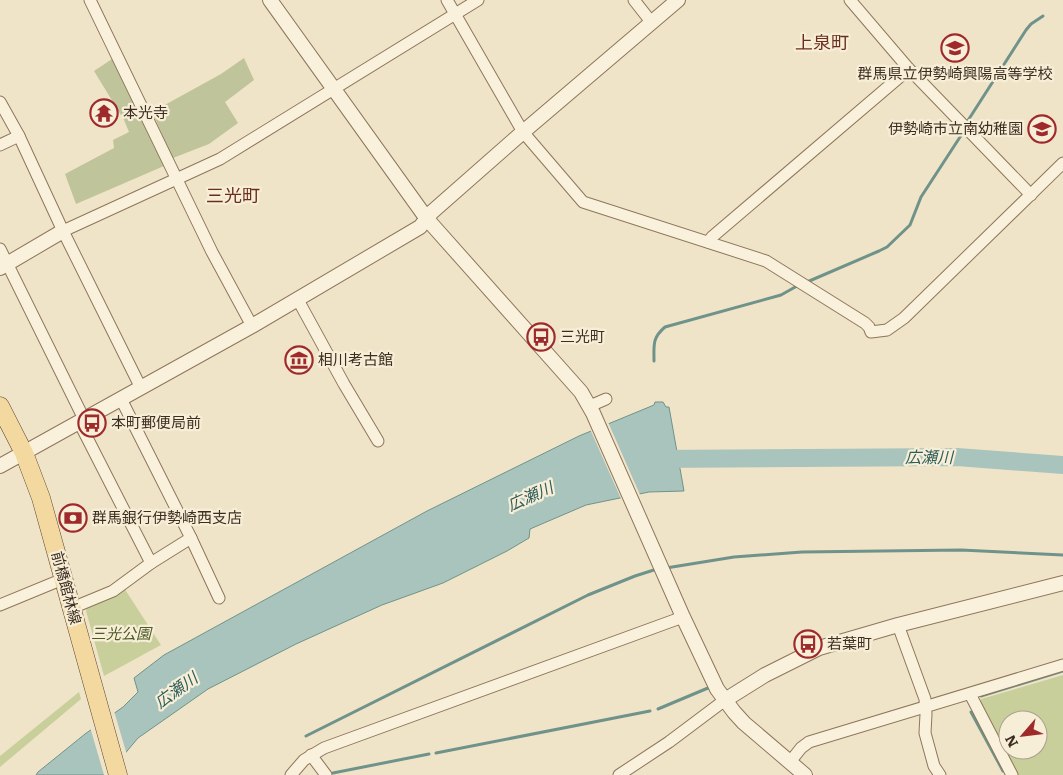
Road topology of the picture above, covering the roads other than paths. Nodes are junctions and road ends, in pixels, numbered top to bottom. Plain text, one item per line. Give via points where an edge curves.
1 (90, 0) edge
2 (270, 0) edge
3 (447, 0) edge
4 (478, 0) edge
5 (634, 0) edge
6 (678, 0) edge
7 (850, 0) edge
8 (456, 14) junction
9 (652, 23) junction
10 (909, 69) junction
11 (334, 90) junction
12 (0, 102) edge
13 (523, 132) junction
14 (19, 136) junction
15 (0, 145) edge
16 (1063, 163) edge
17 (176, 180) junction
18 (1031, 195) junction
19 (427, 219) junction
20 (63, 231) junction
21 (708, 242) junction
22 (0, 249) edge
23 (4, 266) edge
24 (298, 300) junction
25 (252, 326) junction
26 (141, 388) junction
27 (121, 399) junction
28 (606, 399) dead end
29 (0, 406) edge
30 (591, 410) junction
31 (82, 421) junction
32 (378, 441) dead end
33 (24, 453) junction
34 (0, 466) edge
35 (191, 538) junction
36 (151, 563) junction
37 (63, 578) junction
38 (1063, 582) edge
39 (218, 598) dead end
40 (0, 605) edge
41 (72, 608) junction
42 (682, 618) junction
43 (898, 625) junction
44 (1063, 665) edge
45 (970, 694) junction
46 (724, 700) junction
47 (926, 707) junction
48 (311, 755) junction
49 (790, 762) junction
50 (118, 775) edge
51 (291, 775) edge
52 (326, 775) edge
53 (619, 775) edge
54 (805, 775) edge
55 (940, 775) edge
56 (1012, 775) edge

1 - 17 street
2 - 11 street
3 - 8 street
4 - 8 street
5 - 9 street
6 - 9 street
7 - 10 street
8 - 11 street
8 - 13 street
9 - 13 street
10 - 18 street
10 - 21 street
11 - 17 street via 220,159
11 - 19 street
12 - 14 street
13 - 19 street
13 - 21 street via 583,202
14 - 15 street
14 - 20 street
16 - 18 street
17 - 20 street
17 - 25 street
18 - 21 street via 904,318 882,331 871,332 865,323 766,261
19 - 24 street via 420,227
19 - 30 street via 581,392
20 - 23 street
20 - 26 street
22 - 23 street
23 - 31 street
24 - 25 street
24 - 32 street
25 - 26 street
26 - 27 street
27 - 31 street
27 - 35 street
28 - 30 street
29 - 33 main road, 前橋館林線
30 - 42 street
31 - 33 street
31 - 36 street
33 - 34 street
33 - 37 main road, 前橋館林線 via 41,498
35 - 36 street
35 - 39 street
36 - 41 street via 113,591
37 - 40 street
37 - 41 main road, 前橋館林線
38 - 43 street
41 - 50 main road, 前橋館林線
42 - 46 street
42 - 48 street via 346,739
43 - 46 street via 819,648
43 - 47 street
44 - 45 street
45 - 47 street
45 - 56 street
46 - 49 street via 744,723
46 - 53 street
47 - 49 street via 809,742
47 - 55 street via 925,733 934,766
48 - 51 street
48 - 52 street
49 - 54 street

